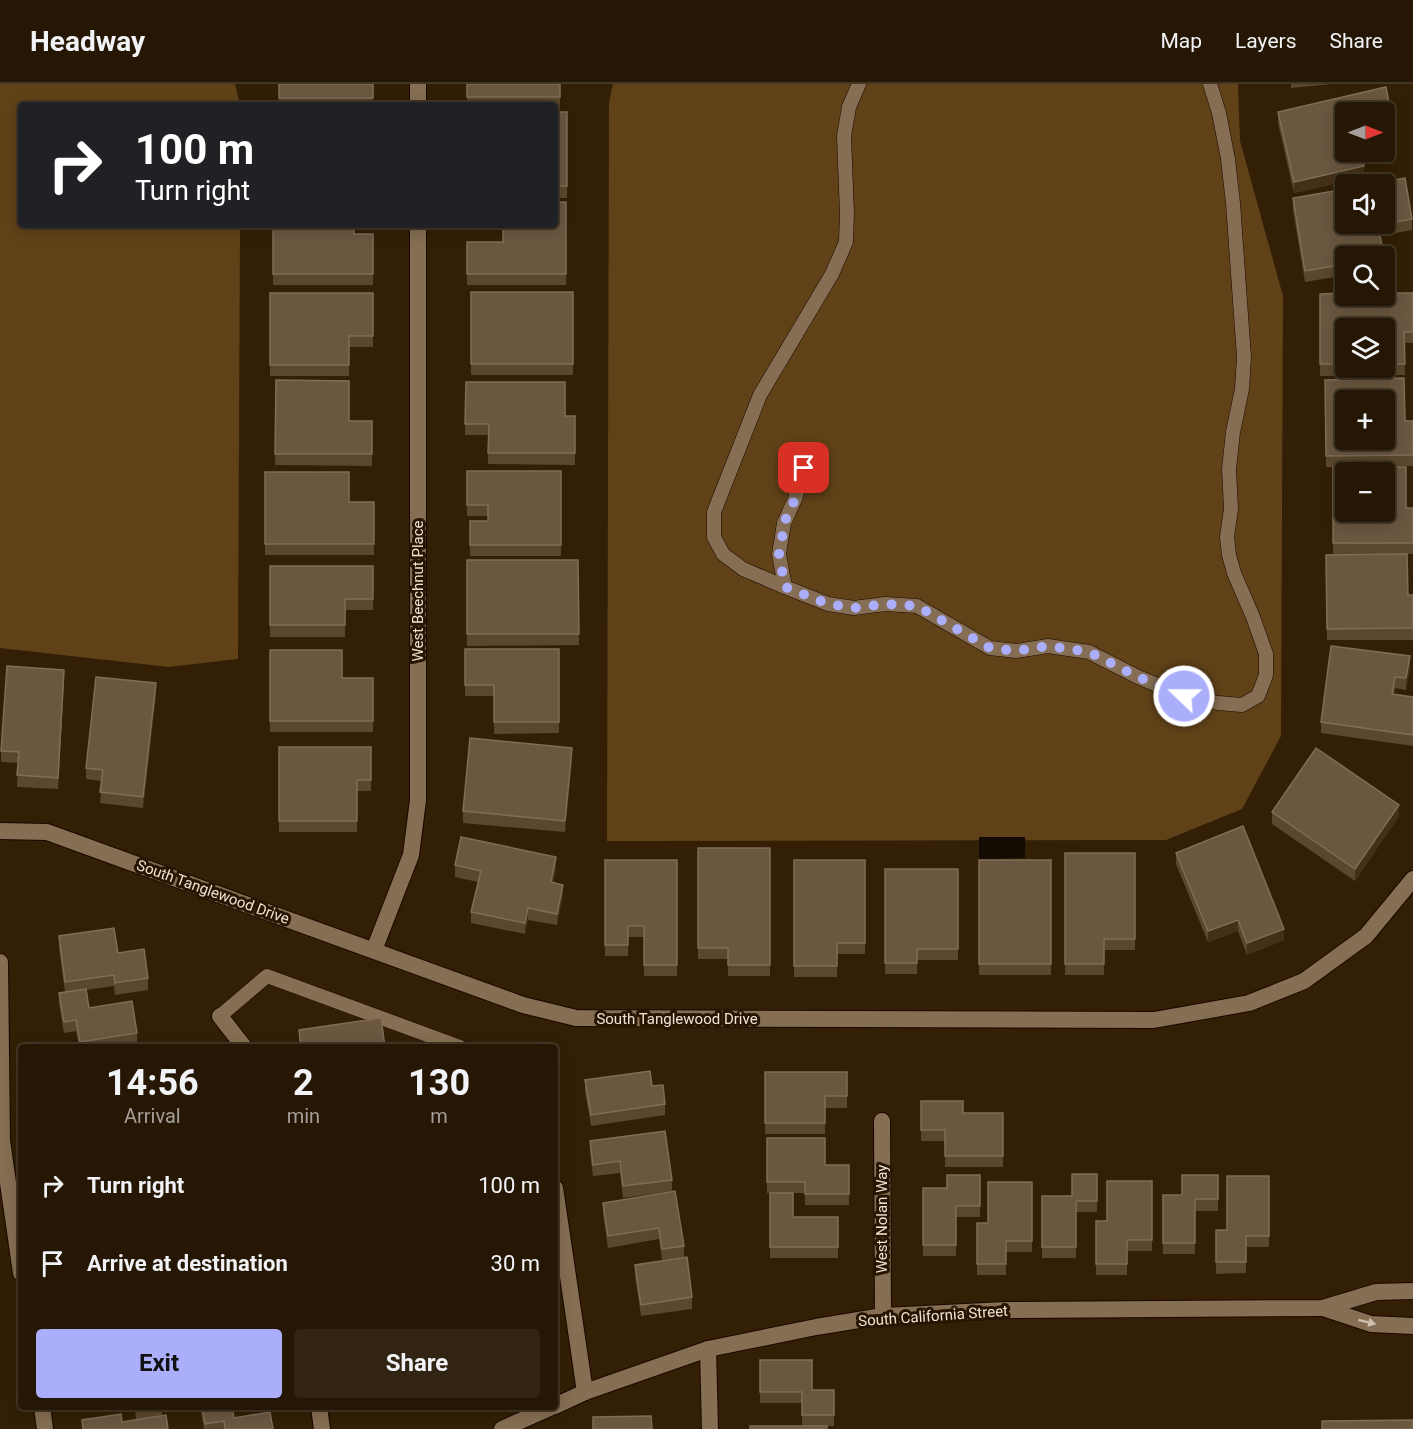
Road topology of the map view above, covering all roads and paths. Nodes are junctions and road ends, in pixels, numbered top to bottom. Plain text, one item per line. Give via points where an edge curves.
1 (418, 84) edge
2 (860, 84) edge
3 (1210, 84) edge
4 (418, 102) edge
5 (418, 228) edge
6 (804, 468) dead end
7 (785, 587) junction
8 (0, 831) edge
9 (1413, 879) edge
10 (374, 950) junction
11 (1, 962) edge
12 (220, 1016) joint
13 (242, 1044) edge
14 (452, 1044) edge
15 (882, 1121) dead end
16 (558, 1208) edge
17 (18, 1252) edge
18 (1413, 1291) edge
19 (1323, 1308) junction
20 (883, 1316) junction
21 (1413, 1326) edge
22 (708, 1349) junction
23 (585, 1392) junction
24 (558, 1404) edge
25 (42, 1410) edge
26 (319, 1410) edge
27 (544, 1410) edge
28 (45, 1429) edge
29 (322, 1429) edge
30 (502, 1429) edge
31 (710, 1429) edge

1 - 4 street
2 - 7 lane via 849,106 844,136 846,242 832,274 760,395 714,512 714,537 723,554
3 - 7 lane via 1228,159 1244,357 1229,469 1231,509 1227,537 1234,573 1266,654 1266,675 1258,696 1242,705 1184,696 1089,652 1048,646 1016,651 990,648 917,606 885,604 854,608 828,604
5 - 10 street, West Beechnut Place via 418,800 411,855
6 - 7 lane via 782,533 779,554
8 - 10 street, South Tanglewood Drive via 47,832
9 - 10 street, South Tanglewood Drive via 1366,936 1304,981 1249,1003 1154,1020 576,1018 523,1005
11 - 17 street via 2,1141
12 - 13 street
12 - 14 lane via 267,976
15 - 20 street, West Nolan Way
16 - 23 street
18 - 19 street, South California Street via 1376,1292
19 - 20 street, South California Street via 1006,1310
19 -> 21 street, South California Street via 1371,1324
20 - 22 street, South California Street
22 - 23 street, South California Street
22 - 31 street
23 - 24 street, South California Street
25 - 28 street
26 - 29 street
27 - 30 street, South California Street

